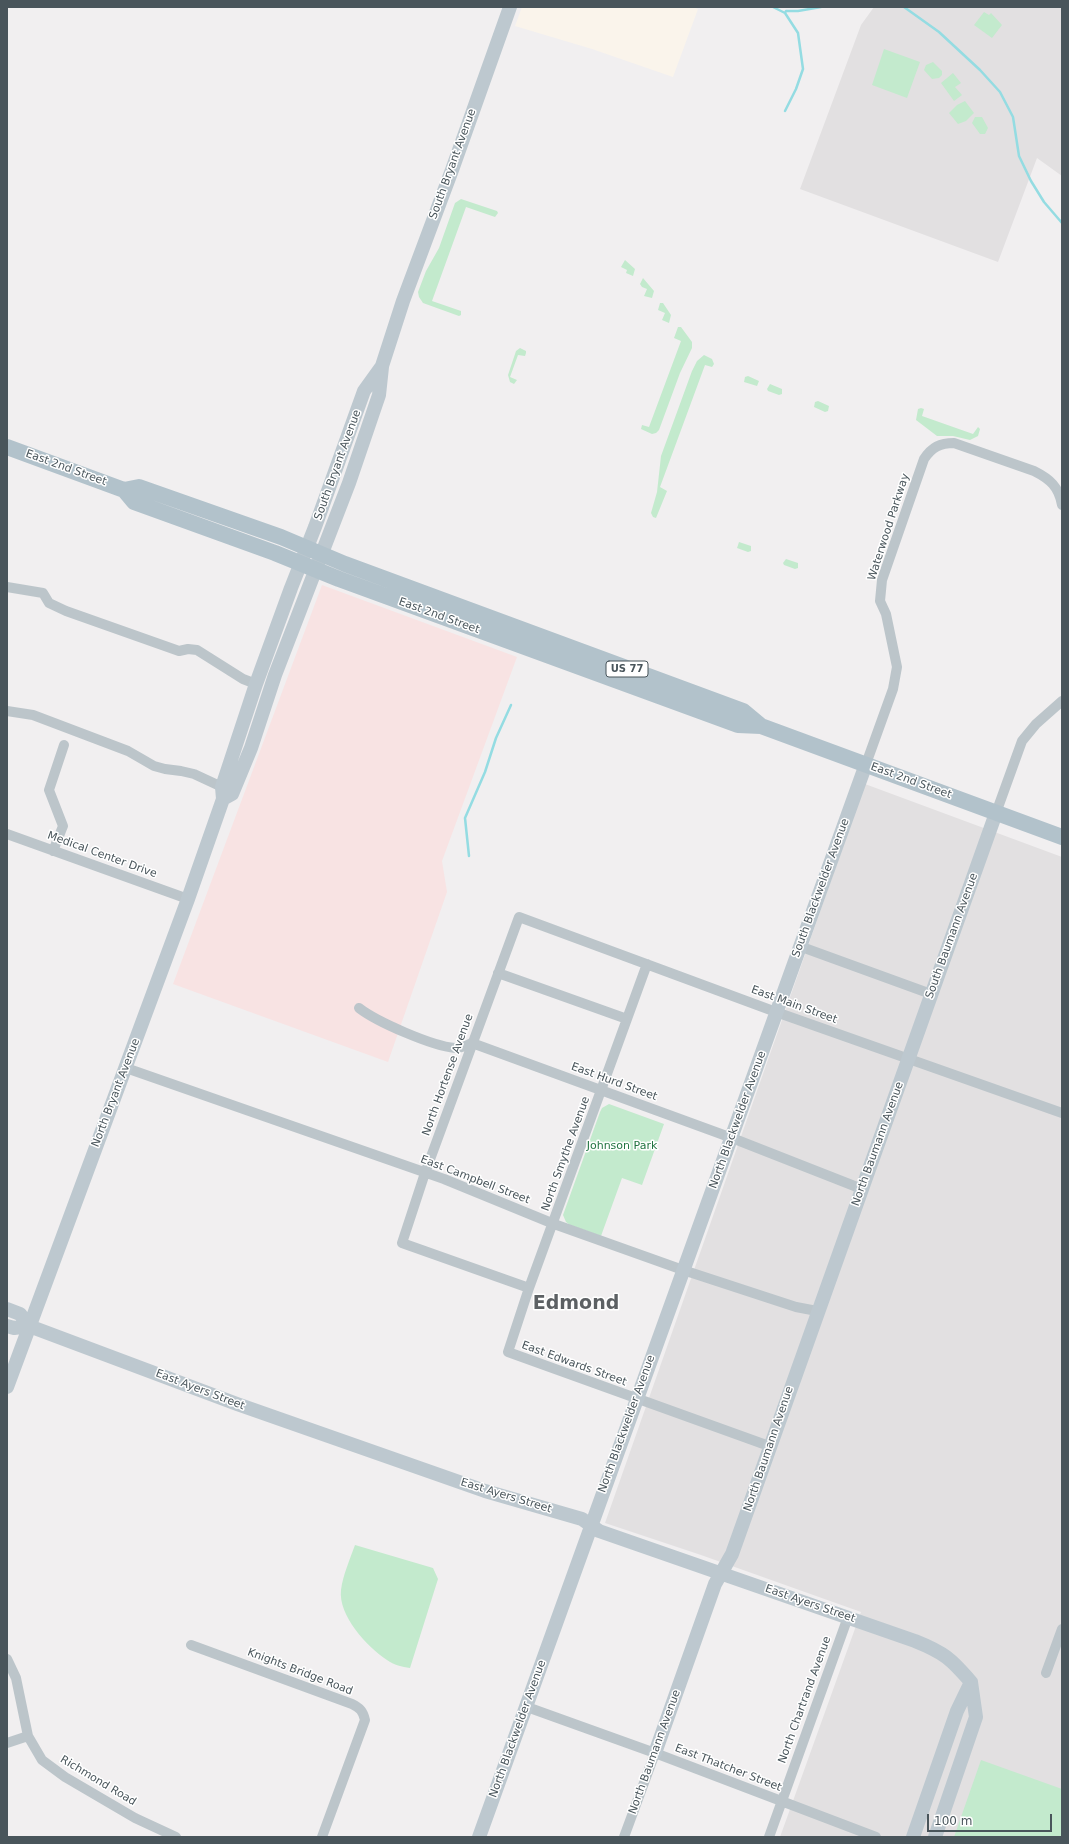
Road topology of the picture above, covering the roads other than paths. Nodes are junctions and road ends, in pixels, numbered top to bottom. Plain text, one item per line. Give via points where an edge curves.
1 (510, 7) edge
2 (382, 366) junction
3 (7, 446) edge
4 (124, 490) junction
5 (1062, 505) edge
6 (307, 548) junction
7 (322, 554) junction
8 (300, 563) junction
9 (316, 569) junction
10 (7, 588) edge
11 (499, 620) junction
12 (474, 628) junction
13 (256, 684) junction
14 (656, 695) junction
15 (705, 698) junction
16 (1062, 701) edge
17 (7, 711) edge
18 (761, 726) junction
19 (64, 745) dead end
20 (866, 764) junction
21 (223, 793) junction
22 (996, 813) junction
23 (7, 834) edge
24 (1062, 837) edge
25 (53, 850) junction
26 (188, 899) junction
27 (519, 917) joint
28 (799, 946) junction
29 (647, 964) junction
30 (498, 973) junction
31 (931, 994) junction
32 (359, 1008) dead end
33 (776, 1012) junction
34 (628, 1018) junction
35 (472, 1043) junction
36 (908, 1059) junction
37 (126, 1068) junction
38 (601, 1090) junction
39 (1062, 1113) edge
40 (732, 1138) junction
41 (425, 1173) junction
42 (862, 1189) junction
43 (554, 1224) junction
44 (683, 1270) junction
45 (529, 1288) junction
46 (7, 1309) edge
47 (817, 1311) junction
48 (7, 1326) edge
49 (29, 1326) junction
50 (508, 1352) joint
51 (7, 1387) edge
52 (636, 1399) junction
53 (769, 1446) junction
54 (590, 1525) junction
55 (720, 1574) junction
56 (848, 1617) junction
57 (1062, 1629) edge
58 (191, 1645) dead end
59 (7, 1658) edge
60 (1046, 1673) dead end
61 (971, 1682) junction
62 (527, 1707) junction
63 (28, 1736) junction
64 (7, 1743) edge
65 (655, 1753) junction
66 (781, 1802) junction
67 (165, 1835) edge
68 (176, 1837) edge
69 (322, 1837) edge
70 (479, 1837) edge
71 (624, 1837) edge
72 (769, 1837) edge
73 (876, 1837) edge
74 (913, 1837) edge
75 (935, 1837) edge

1 - 2 street, South Bryant Avenue via 403,301
2 - 6 street, South Bryant Avenue via 364,391
2 - 7 street via 374,413
3 - 4 main road, East 2nd Street
4 - 6 main road, East 2nd Street via 139,487
4 - 8 main road, East 2nd Street via 134,502
5 - 20 street, Waterwood Parkway via 1056,486 1045,476 1034,471 954,443 942,443 929,452 924,459 882,580 880,601 886,614 897,667
6 - 7 main road, East 2nd Street
6 - 8 street, South Bryant Avenue
7 - 9 street
7 - 11 main road, East 2nd Street
8 - 9 main road, East 2nd Street
8 - 13 street, South Bryant Avenue
9 - 12 main road, East 2nd Street
9 - 21 street via 275,675 246,761 232,794
10 - 13 street via 43,593 49,603 66,612 179,651 197,650 243,679
11 - 12 main road
11 - 15 main road, East 2nd Street / US 77
12 - 14 main road, East 2nd Street
13 - 21 street, South Bryant Avenue
14 - 15 main road via 664,692 688,698
14 - 18 main road, East 2nd Street via 738,726
15 - 18 main road, East 2nd Street / US 77 via 743,711
16 - 22 street via 1036,724 1022,741
17 - 21 street via 33,715 128,750 154,766 194,774
18 - 20 main road, East 2nd Street
19 - 25 street via 49,790 62,826
20 - 22 main road, East 2nd Street
20 - 28 street, South Blackwelder Avenue
21 - 26 street, North Bryant Avenue
22 - 24 main road, East 2nd Street
22 - 31 street, South Baumann Avenue
23 - 25 street, Medical Center Drive
25 - 26 street, Medical Center Drive
26 - 37 street, North Bryant Avenue
27 - 29 street, East Main Street
27 - 30 street, North Hortense Avenue
28 - 31 street
28 - 33 street, South Blackwelder Avenue
29 - 33 street, East Main Street
29 - 34 street, North Smythe Avenue
30 - 34 street
30 - 35 street, North Hortense Avenue
31 - 36 street, South Baumann Avenue
32 - 35 street via 369,1016 403,1032 456,1049
33 - 36 street, East Main Street
33 - 40 street, North Blackwelder Avenue
34 - 38 street, North Smythe Avenue
35 - 38 street, East Hurd Street
35 - 41 street, North Hortense Avenue
36 - 39 street, East Main Street
36 - 42 street, North Baumann Avenue
37 - 41 street, East Campbell Street
37 - 49 street, North Bryant Avenue
38 - 40 street, East Hurd Street
38 - 43 street, North Smythe Avenue
40 - 42 street, East Hurd Street
40 - 44 street, North Blackwelder Avenue
41 - 43 street, East Campbell Street
41 - 45 street, North Hortense Avenue via 402,1243
42 - 47 street, North Baumann Avenue
43 - 44 street, East Campbell Street
43 - 45 street, North Smythe Avenue
44 - 47 street, East Campbell Street via 796,1307
44 - 52 street, North Blackwelder Avenue
45 - 50 street, North Smythe Avenue
46 - 49 street via 20,1314
47 - 53 street, North Baumann Avenue
48 - 49 street
49 - 51 street, North Bryant Avenue
49 - 54 street, East Ayers Street via 237,1404 484,1491 582,1519
50 - 52 street, East Edwards Street
52 - 53 street, East Edwards Street
52 - 54 street, North Blackwelder Avenue
53 - 55 street, North Baumann Avenue via 732,1554
54 - 55 street, East Ayers Street via 598,1531
54 - 62 street, North Blackwelder Avenue
55 - 56 street, East Ayers Street
55 - 65 street, North Baumann Avenue
56 - 61 street, East Ayers Street via 936,1650 960,1668
56 - 66 street, North Chartrand Avenue
57 - 60 street
58 - 69 street, Knights Bridge Road via 352,1704 364,1713 365,1720
59 - 63 street, Richmond Road via 22,1698
61 - 74 street via 957,1711
61 - 75 street via 976,1717
62 - 65 street, East Thatcher Street
62 - 70 street, North Blackwelder Avenue
63 - 64 street
63 - 67 street, Richmond Road via 42,1760 65,1777
65 - 66 street, East Thatcher Street
65 - 71 street, North Baumann Avenue
66 - 72 street, North Chartrand Avenue
66 - 73 street, East Thatcher Street
67 - 68 street, Richmond Road

